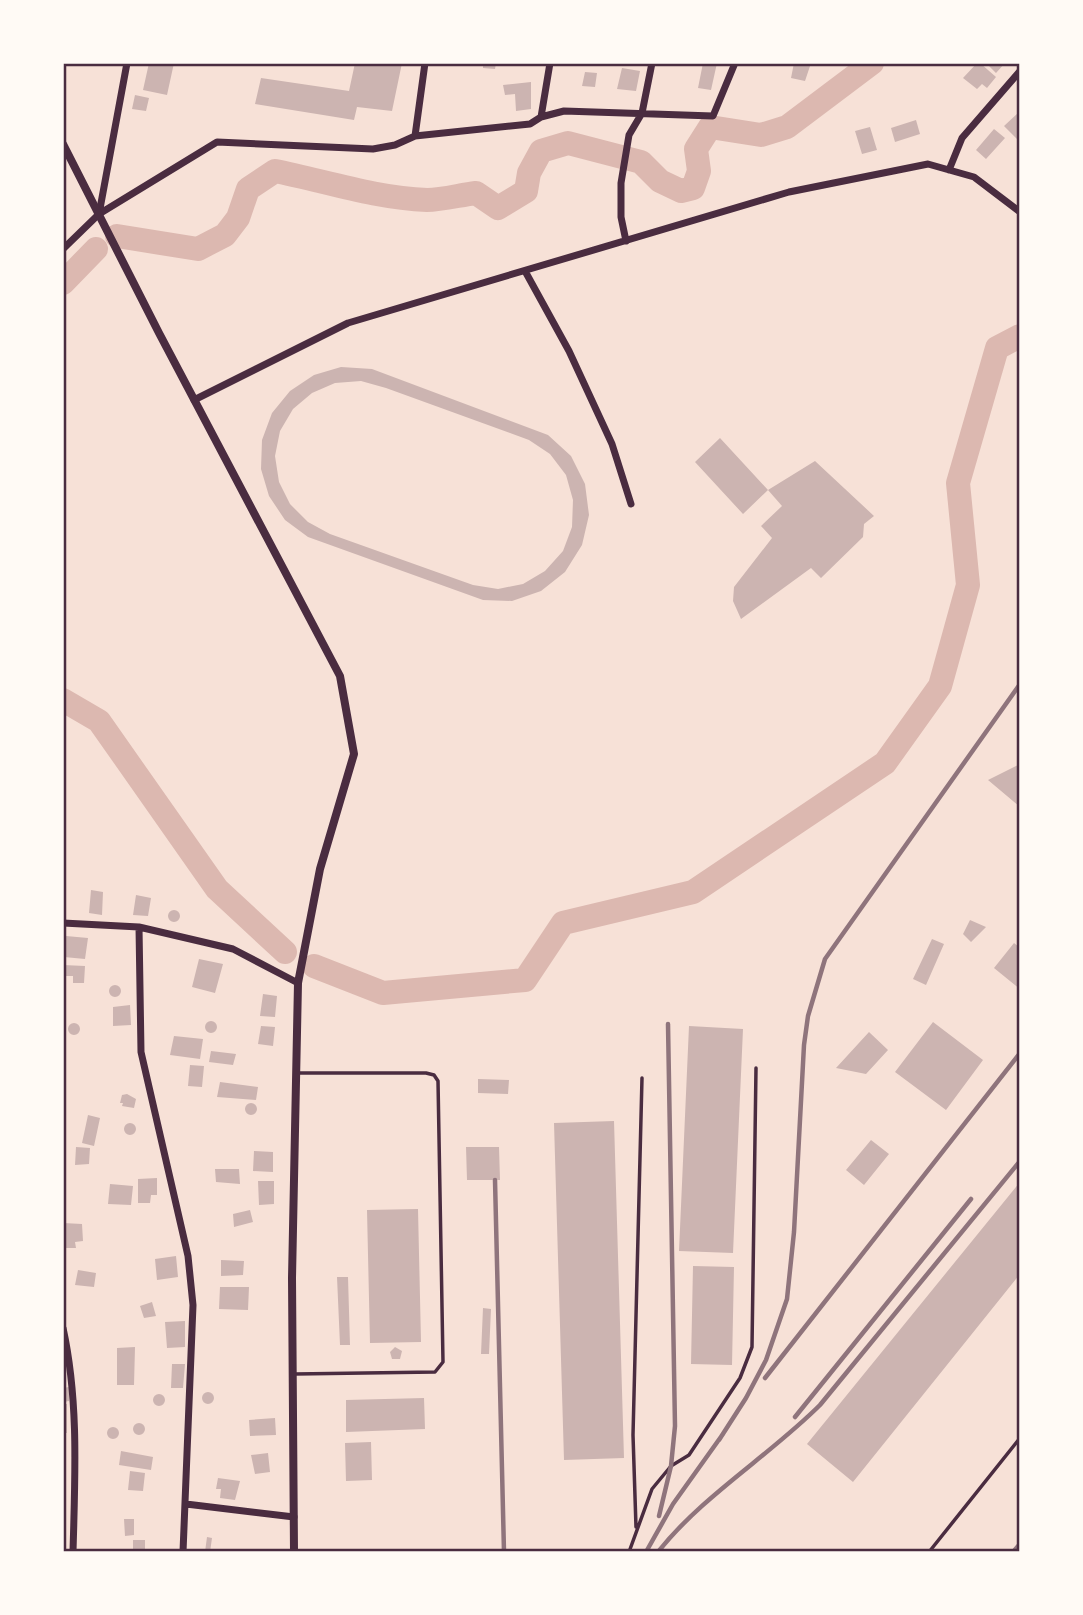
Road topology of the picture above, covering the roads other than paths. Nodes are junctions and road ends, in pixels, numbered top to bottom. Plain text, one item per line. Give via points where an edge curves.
1 (127, 63) edge
2 (425, 63) edge
3 (550, 63) edge
4 (652, 63) edge
5 (734, 63) edge
6 (1020, 71) edge
7 (642, 113) junction
8 (541, 117) junction
9 (415, 136) junction
10 (63, 144) edge
11 (949, 170) junction
12 (1020, 212) edge
13 (99, 214) junction
14 (626, 241) junction
15 (63, 249) edge
16 (525, 271) junction
17 (194, 400) junction
18 (631, 504) dead end
19 (63, 923) edge
20 (139, 928) junction
21 (298, 983) junction
22 (756, 1068) dead end
23 (296, 1073) junction
24 (642, 1078) dead end
25 (63, 1328) edge
26 (294, 1374) junction
27 (1020, 1438) edge
28 (186, 1504) junction
29 (294, 1517) junction
30 (636, 1531) junction
31 (73, 1552) edge
32 (183, 1552) edge
33 (295, 1552) edge
34 (629, 1552) edge
35 (929, 1552) edge

1 - 13 street
2 - 9 street
3 - 8 street
4 - 7 street
5 - 7 street via 713,116
6 - 11 street via 962,138
7 - 8 street via 564,111
7 - 14 street via 629,135 621,183
8 - 9 street via 530,124
9 - 13 street via 373,149 217,142
10 - 13 street
11 - 12 street via 974,177
11 - 14 street via 928,164 789,192
13 - 15 street
13 - 17 street
14 - 16 street
16 - 17 street via 348,323
16 - 18 street via 612,444
17 - 21 street via 340,676 354,754 320,869
19 - 20 street
20 - 21 street via 233,949
20 - 28 street via 141,1052 188,1256 193,1305
21 - 23 street
22 - 30 lane via 752,1348 740,1378 690,1455 671,1466 652,1489
23 - 26 street
23 - 26 lane via 426,1073 438,1081 443,1362 435,1372
24 - 30 lane via 633,1421
25 - 31 street via 75,1429
26 - 29 street
27 - 35 lane
28 - 29 street
28 - 32 street
29 - 33 street
30 - 34 lane

